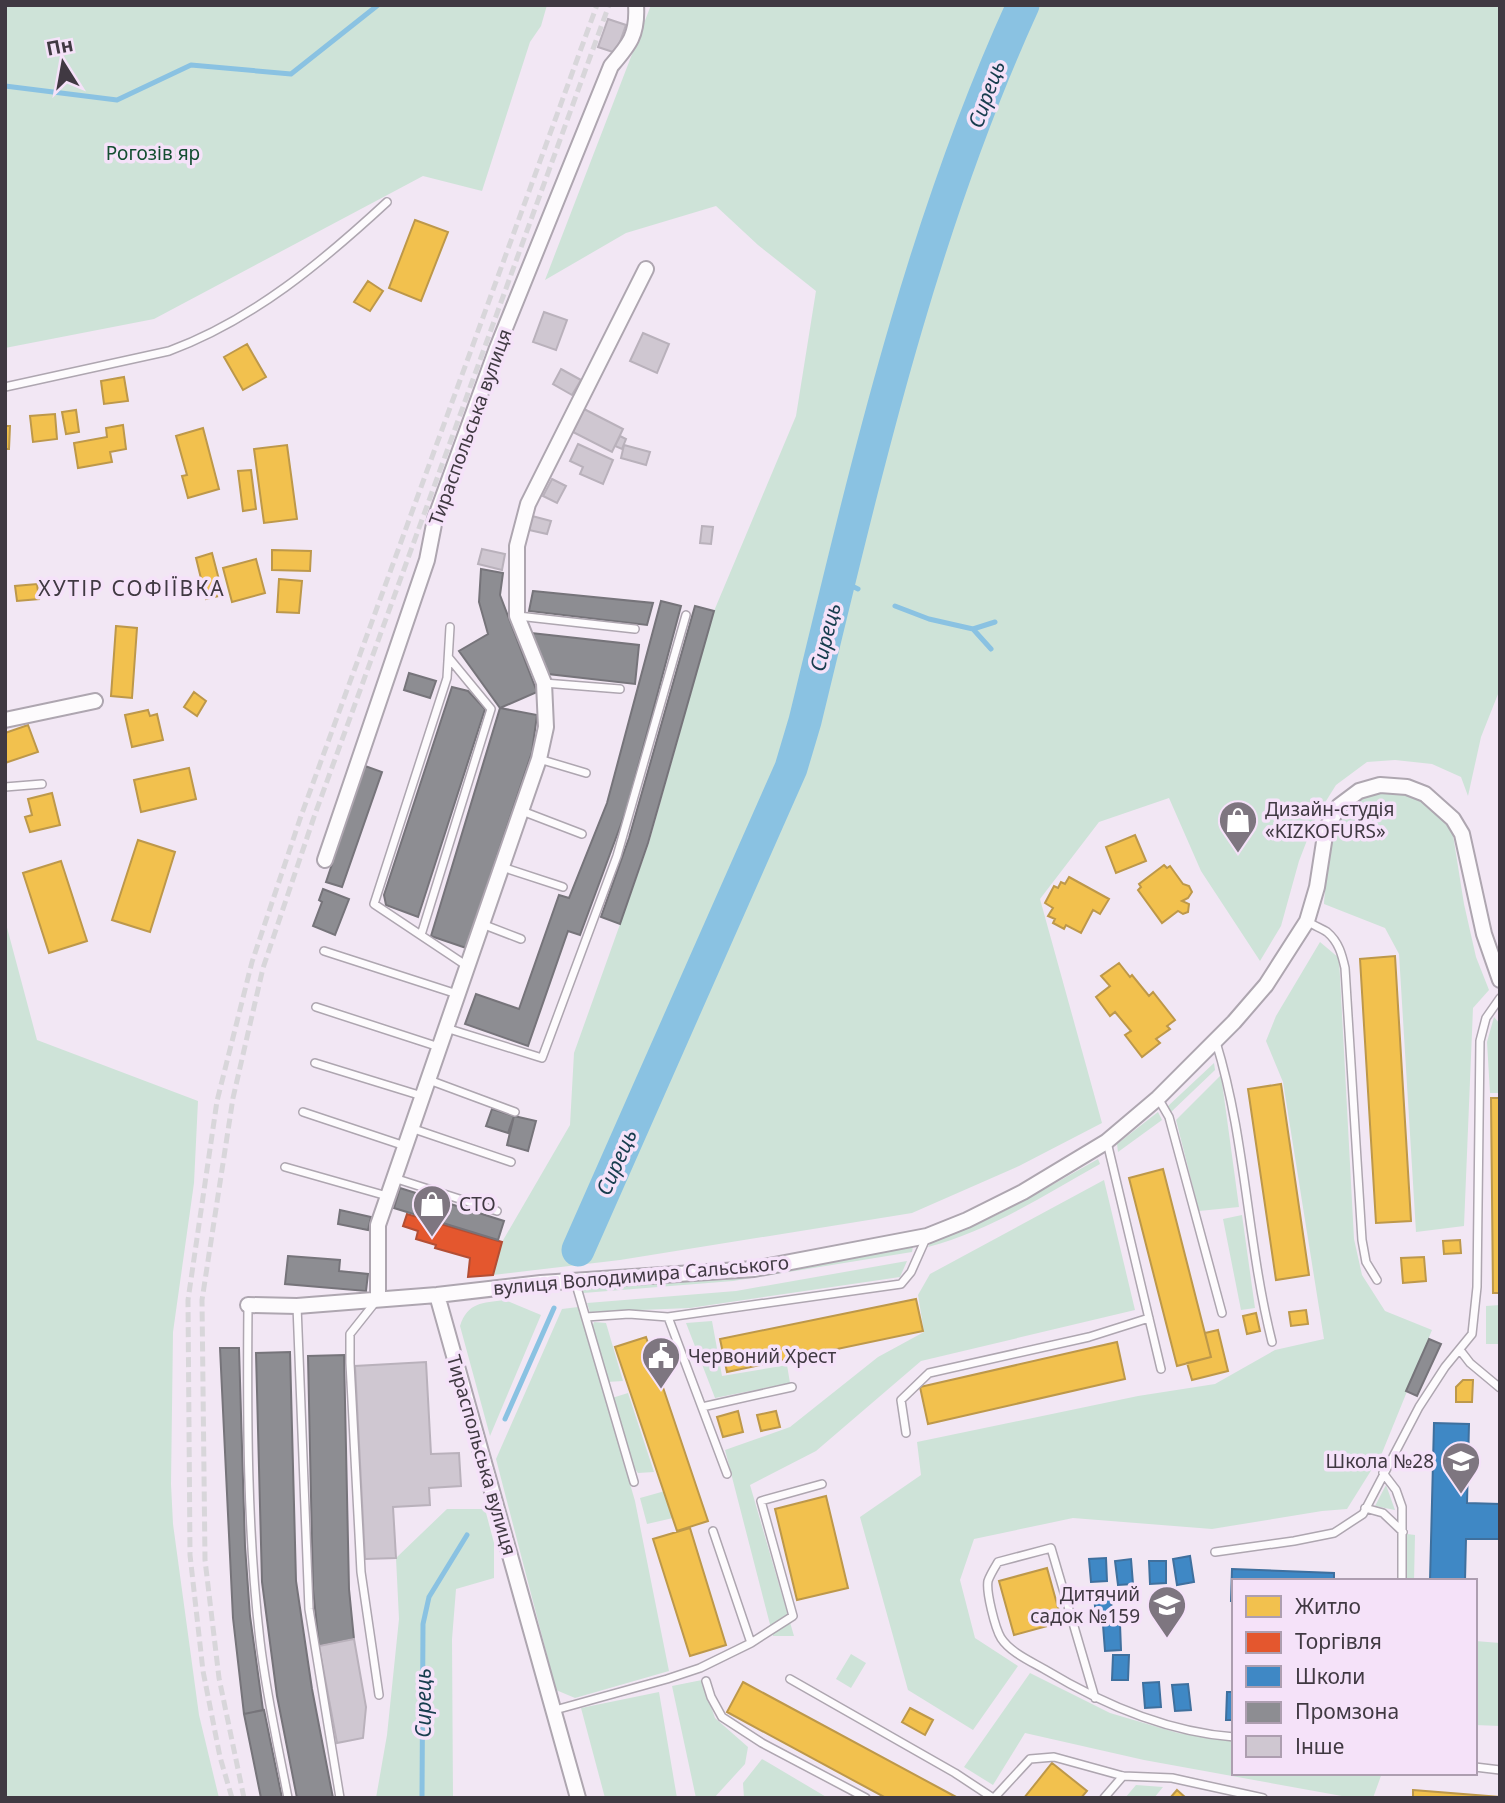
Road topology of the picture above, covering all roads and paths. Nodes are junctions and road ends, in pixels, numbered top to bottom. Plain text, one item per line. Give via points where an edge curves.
1 (635, 5) edge
2 (387, 202) dead end
3 (646, 270) dead end
4 (5, 387) edge
5 (686, 614) dead end
6 (517, 616) junction
7 (450, 627) dead end
8 (635, 629) dead end
9 (448, 657) junction
10 (544, 682) junction
11 (620, 689) dead end
12 (95, 701) dead end
13 (5, 720) edge
14 (539, 759) junction
15 (586, 773) dead end
16 (42, 784) dead end
17 (5, 787) edge
18 (521, 811) junction
19 (582, 834) dead end
20 (325, 860) dead end
21 (502, 867) junction
22 (563, 887) dead end
23 (1307, 921) junction
24 (482, 925) junction
25 (421, 935) junction
26 (521, 939) dead end
27 (324, 951) dead end
28 (468, 967) junction
29 (1499, 975) edge
30 (458, 994) junction
31 (1500, 998) edge
32 (316, 1007) dead end
33 (446, 1028) junction
34 (1216, 1041) junction
35 (440, 1047) junction
36 (315, 1063) dead end
37 (429, 1080) junction
38 (423, 1097) junction
39 (1158, 1098) junction
40 (303, 1112) dead end
41 (515, 1112) dead end
42 (411, 1128) junction
43 (1107, 1142) junction
44 (406, 1146) junction
45 (511, 1162) dead end
46 (285, 1167) dead end
47 (394, 1178) junction
48 (388, 1196) junction
49 (497, 1211) dead end
50 (927, 1236) junction
51 (1377, 1280) dead end
52 (575, 1281) junction
53 (437, 1295) junction
54 (378, 1299) junction
55 (248, 1305) joint
56 (297, 1306) junction
57 (1223, 1313) dead end
58 (586, 1317) junction
59 (668, 1317) junction
60 (1149, 1318) junction
61 (1272, 1342) dead end
62 (1460, 1349) junction
63 (1161, 1369) dead end
64 (792, 1387) dead end
65 (1500, 1388) edge
66 (702, 1408) junction
67 (906, 1433) dead end
68 (1383, 1473) junction
69 (727, 1474) dead end
70 (634, 1482) dead end
71 (822, 1484) dead end
72 (1365, 1508) junction
73 (713, 1531) dead end
74 (1403, 1532) junction
75 (1215, 1552) dead end
76 (1402, 1579) edge
77 (751, 1643) junction
78 (790, 1679) dead end
79 (706, 1681) dead end
80 (379, 1695) dead end
81 (1095, 1698) junction
82 (555, 1710) junction
83 (1232, 1737) edge
84 (1477, 1767) edge
85 (1500, 1770) edge
86 (1123, 1776) junction
87 (1246, 1796) edge
88 (288, 1798) edge
89 (340, 1798) edge
90 (578, 1798) edge
91 (866, 1798) edge
92 (994, 1798) edge
93 (1104, 1798) edge
94 (1263, 1798) edge

1 - 20 street, Тираспольська вулиця via 637,23 629,45 611,66 497,348 439,507 427,560
2 - 4 lane via 300,279 195,342
3 - 6 street via 528,504 517,546
5 - 33 lane via 617,856 542,1058
6 - 8 lane
6 - 10 street
7 - 9 lane
9 - 25 lane via 491,709
9 - 25 lane via 447,678 374,904
10 - 11 lane
10 - 14 street via 547,727
12 - 13 street
14 - 15 lane
14 - 18 street
16 - 17 lane
18 - 19 lane
18 - 21 street
21 - 22 lane
21 - 24 street
23 - 29 street, вулиця Володимира Сальського via 1326,829 1339,806 1359,791 1380,785 1407,787 1440,806 1462,834 1484,934
23 - 34 street, вулиця Володимира Сальського via 1266,985
23 - 51 lane via 1326,931 1339,946 1345,968 1362,1240 1366,1262
24 - 26 lane
24 - 28 street
25 - 28 lane
27 - 30 lane
28 - 30 street
30 - 33 street
31 - 62 lane via 1486,1018 1480,1041 1477,1287 1472,1334
32 - 35 lane
33 - 35 street
34 - 39 street, вулиця Володимира Сальського
34 - 61 lane
35 - 37 street
36 - 38 lane
37 - 38 street
37 - 41 lane
38 - 42 street
39 - 43 street, вулиця Володимира Сальського
39 - 57 lane via 1169,1117
40 - 44 lane
42 - 44 street
42 - 45 lane
43 - 50 street, вулиця Володимира Сальського via 1023,1192
43 - 60 lane
44 - 47 street
46 - 48 lane
47 - 48 street
47 - 49 lane
48 - 54 street via 378,1225
50 - 52 street, вулиця Володимира Сальського via 754,1269
50 - 59 lane via 901,1284
52 - 53 street, вулиця Володимира Сальського
52 - 58 lane
53 - 54 street
53 - 82 street, Тираспольська вулиця
54 - 56 street
54 - 80 lane via 350,1334 350,1363 361,1572
55 - 56 street
55 - 88 lane via 248,1478 254,1574 260,1642
56 - 89 lane via 309,1609
58 - 59 lane
58 - 70 lane
59 - 66 lane
60 - 63 lane
60 - 67 lane via 1089,1337 929,1373 901,1400
62 - 65 lane
62 - 68 lane via 1419,1408
64 - 66 lane
66 - 69 lane
68 - 72 lane
68 - 74 lane via 1402,1507
71 - 77 lane via 761,1501 793,1616
72 - 74 lane via 1383,1513
72 - 75 lane via 1335,1533
73 - 77 lane
74 - 76 lane
77 - 82 lane via 700,1668
78 - 92 lane
79 - 91 lane via 722,1717
81 - 81 lane via 1031,1662 1001,1639 988,1582 998,1562 1051,1548
81 - 83 lane via 1180,1728
82 - 90 street, Тираспольська вулиця
84 - 85 lane
86 - 87 lane via 1172,1779
86 - 92 lane via 1054,1758 1030,1759
86 - 93 lane
87 - 94 lane

